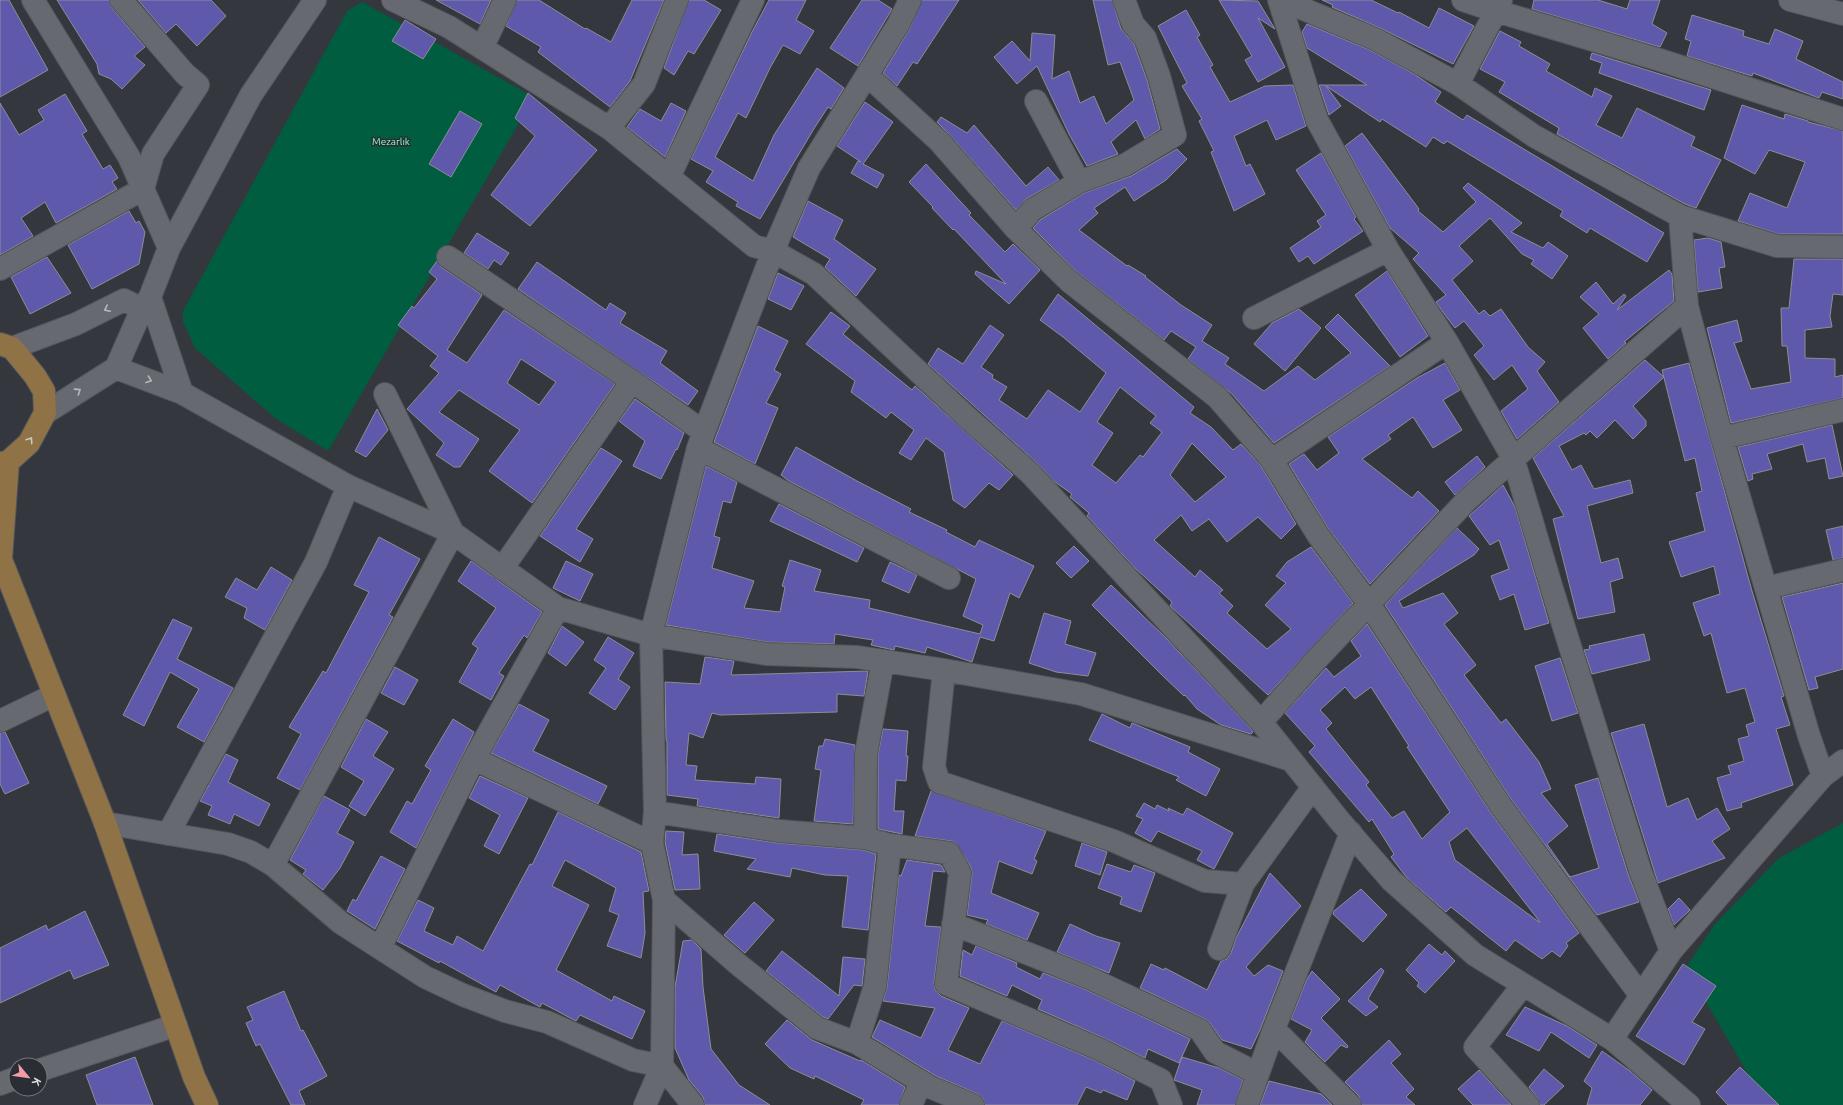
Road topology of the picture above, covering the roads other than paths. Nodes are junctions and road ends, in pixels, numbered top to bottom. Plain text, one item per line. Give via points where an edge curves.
1 (34, 0) edge
2 (122, 0) edge
3 (314, 0) edge
4 (393, 0) edge
5 (505, 0) edge
6 (677, 0) edge
7 (753, 0) edge
8 (910, 0) edge
9 (1124, 0) edge
10 (1279, 0) edge
11 (1282, 0) edge
12 (1463, 0) edge
13 (1790, 0) edge
14 (1499, 6) edge
15 (1843, 14) edge
16 (482, 48) junction
17 (867, 75) junction
18 (1458, 84) junction
19 (1036, 101) dead end
20 (1843, 119) edge
21 (609, 128) junction
22 (669, 177) junction
23 (1079, 182) junction
24 (143, 189) junction
25 (1680, 216) junction
26 (1016, 229) junction
27 (1843, 247) edge
28 (169, 248) junction
29 (1388, 250) junction
30 (773, 251) junction
31 (448, 257) dead end
32 (0, 269) edge
33 (146, 303) junction
34 (1687, 306) junction
35 (1254, 318) dead end
36 (1447, 342) junction
37 (6, 346) edge
38 (116, 368) junction
39 (632, 381) junction
40 (182, 392) junction
41 (386, 394) dead end
42 (1843, 410) edge
43 (45, 413) junction
44 (1722, 438) junction
45 (701, 440) junction
46 (1513, 458) junction
47 (1271, 459) junction
48 (4, 462) edge
49 (348, 486) junction
50 (452, 534) junction
51 (2, 566) edge
52 (502, 568) junction
53 (1843, 570) edge
54 (950, 578) dead end
55 (1766, 588) junction
56 (1369, 604) junction
57 (558, 608) junction
58 (651, 634) junction
59 (882, 661) junction
60 (944, 670) junction
61 (54, 695) junction
62 (0, 721) edge
63 (1262, 722) junction
64 (474, 759) junction
65 (1291, 760) junction
66 (1843, 761) edge
67 (1823, 776) junction
68 (1313, 787) junction
69 (655, 812) junction
70 (105, 823) junction
71 (1351, 833) junction
72 (168, 834) junction
73 (865, 838) junction
74 (652, 843) junction
75 (890, 845) junction
76 (273, 865) junction
77 (1243, 884) junction
78 (664, 900) junction
79 (953, 924) junction
80 (380, 948) junction
81 (1219, 950) dead end
82 (1671, 951) junction
83 (1523, 985) junction
84 (1641, 996) junction
85 (176, 1025) junction
86 (1274, 1029) junction
87 (1612, 1039) junction
88 (857, 1043) junction
89 (662, 1066) junction
90 (48, 1067) edge
91 (1258, 1074) junction
92 (921, 1082) junction
93 (207, 1105) edge
94 (645, 1105) edge
95 (693, 1105) edge
96 (910, 1105) edge
97 (973, 1105) edge
98 (1171, 1105) edge
99 (1247, 1105) edge
100 (1350, 1105) edge
101 (1528, 1105) edge
102 (1689, 1105) edge

1 - 24 street via 130,157
2 - 24 street via 185,74 198,85 153,154
3 - 28 street via 251,95
4 - 16 street via 449,27
5 - 16 street
6 - 21 street via 644,84
7 - 22 street
8 - 17 street via 898,25
9 - 23 street via 1133,24 1145,38 1150,51 1175,135 1125,165
10 - 29 street via 1317,120
11 - 18 street via 1375,39
12 - 14 street
13 - 15 street
14 - 18 street
14 - 20 street
16 - 21 street
17 - 26 street via 940,142
17 - 30 street via 809,168
18 - 25 street via 1534,136
19 - 23 street
21 - 22 street
22 - 30 street via 754,246
23 - 26 street via 1032,210
24 - 28 street
24 - 32 street
25 - 27 street via 1777,246
25 - 34 street
26 - 47 street via 1069,280 1217,397
28 - 33 street
29 - 35 street
29 - 36 street
30 - 45 street
30 - 63 street via 814,274 1030,473
31 - 39 street
33 -> 37 street via 124,300 76,324
33 - 38 street
33 - 40 street
34 - 44 street
34 - 46 street
36 - 46 street
36 - 47 street
37 - 43 main road via 35,376 44,391
38 -> 40 street
43 -> 38 street
39 - 45 street
39 - 52 street
40 - 49 street
41 - 50 street
42 - 44 street
48 -> 43 main road via 29,443
44 - 55 street
45 - 54 street
45 - 58 street
46 - 56 street via 1467,500
46 - 82 street via 1640,870
47 - 56 street via 1318,535
48 - 51 main road
49 - 50 street
49 - 72 street via 316,562
50 - 52 street
50 - 76 street
51 - 61 main road
52 - 57 street
53 - 55 street
55 - 67 street
56 - 63 street via 1316,659
56 - 84 street via 1501,806
57 - 58 street
57 - 64 street
58 - 59 street via 766,654
58 - 69 street
59 - 60 street
59 - 73 street via 866,754
60 - 65 street via 1081,694
60 - 77 street via 934,768 939,782 1114,841 1205,881
61 - 62 street
61 - 70 main road
63 - 65 street
64 - 74 street
64 - 80 street
65 - 68 street
66 - 67 street
67 - 82 street
68 - 71 street
68 - 77 street
69 - 73 street via 779,831
69 - 74 street
70 - 72 street
70 - 85 main road
71 - 83 street via 1391,880 1476,955
71 - 86 street
72 - 76 street via 228,844 251,852
73 - 75 street
74 - 78 street
75 - 79 street via 949,853 960,873
75 - 88 street via 875,986
76 - 80 street via 341,923
77 - 81 street
78 - 88 street via 817,1028
78 - 89 street
79 - 91 street via 1087,977 1200,1030 1215,1052
79 - 98 street via 946,984 1099,1048 1161,1080
80 - 89 street via 425,977 462,995 505,1011 548,1022 633,1060
82 - 84 street
83 - 87 street
83 - 101 street via 1475,1047
84 - 87 street
85 - 90 street
85 - 93 main road via 194,1077
86 - 91 street
86 - 100 street
87 - 102 street
88 - 92 street
89 - 94 street
89 - 95 street
91 - 99 street
92 - 96 street
92 - 97 street

